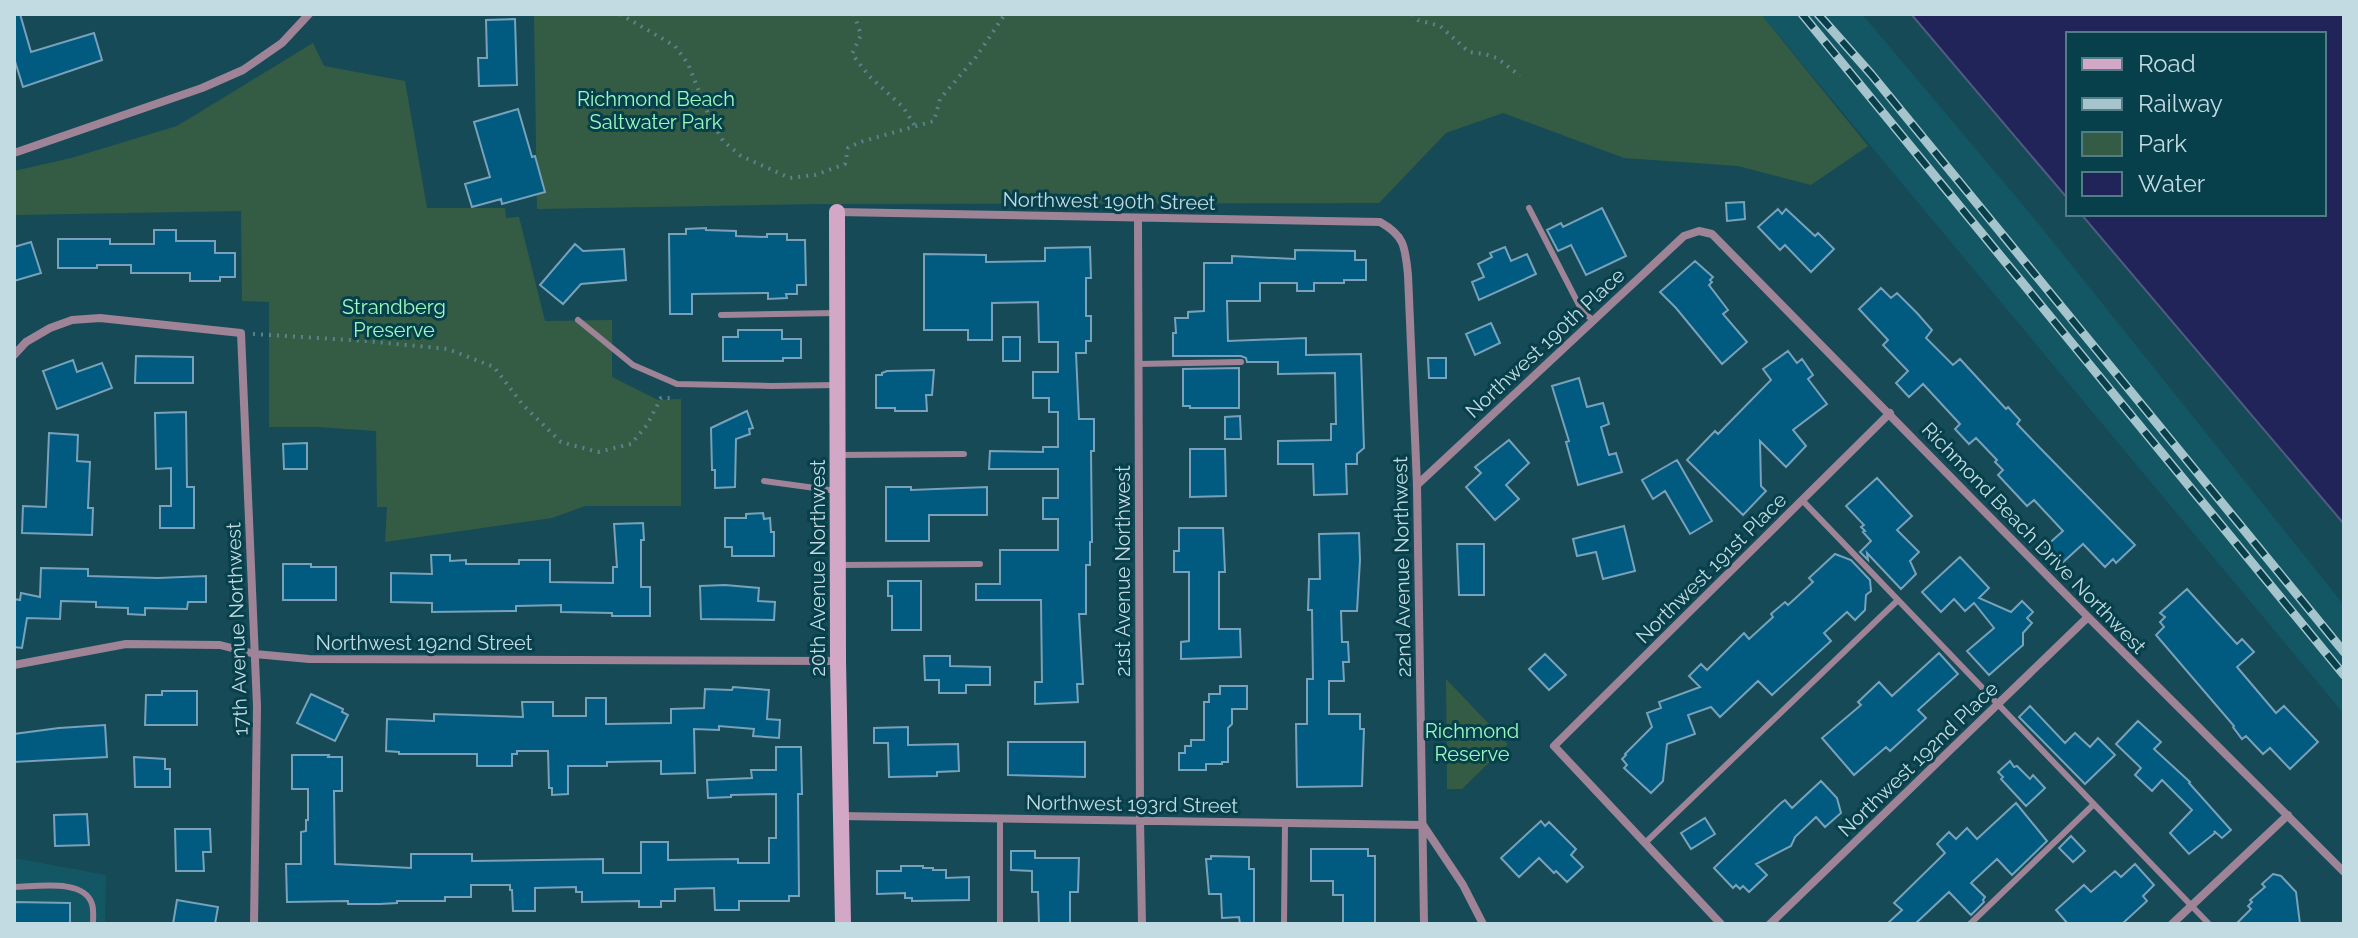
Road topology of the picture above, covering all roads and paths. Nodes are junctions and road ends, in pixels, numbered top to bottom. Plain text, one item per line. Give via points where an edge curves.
1 (309, 14) edge
2 (620, 14) edge
3 (854, 14) edge
4 (1005, 14) edge
5 (1412, 14) edge
6 (1520, 76) dead end
7 (915, 126) junction
8 (14, 153) edge
9 (1529, 208) dead end
10 (837, 212) joint
11 (1138, 218) junction
12 (1380, 222) joint
13 (1699, 231) joint
14 (837, 313) junction
15 (721, 315) dead end
16 (578, 320) dead end
17 (1593, 320) junction
18 (241, 333) junction
19 (14, 355) edge
20 (1241, 362) dead end
21 (1138, 364) junction
22 (837, 385) junction
23 (661, 398) dead end
24 (1890, 413) junction
25 (964, 454) dead end
26 (837, 455) junction
27 (764, 481) dead end
28 (1417, 485) junction
29 (837, 491) junction
30 (1802, 500) junction
31 (980, 564) dead end
32 (838, 565) junction
33 (1898, 600) junction
34 (2088, 617) junction
35 (255, 654) junction
36 (838, 661) junction
37 (14, 665) edge
38 (1998, 704) junction
39 (2094, 804) junction
40 (2288, 815) junction
41 (840, 816) junction
42 (1000, 819) junction
43 (1140, 820) junction
44 (1285, 823) junction
45 (1423, 825) junction
46 (1645, 843) junction
47 (2344, 872) edge
48 (14, 887) edge
49 (2191, 906) junction
50 (93, 924) edge
51 (254, 924) edge
52 (843, 924) edge
53 (1000, 924) edge
54 (1142, 924) edge
55 (1284, 924) edge
56 (1424, 924) edge
57 (1483, 924) edge
58 (1721, 924) edge
59 (1770, 924) edge
60 (1970, 924) edge
61 (2172, 924) edge
62 (2209, 924) edge

1 - 8 street via 282,43 243,70
2 - 7 path via 675,46 723,141 761,167 790,178 815,175 845,164 848,148 860,142
3 - 7 path via 861,35 852,54
4 - 7 path via 940,99 934,121
5 - 6 path via 1440,26 1469,52 1497,58
9 - 17 lane via 1579,305
10 - 11 street, Northwest 190th Street
10 - 14 street, 20th Avenue Northwest
11 - 12 street, Northwest 190th Street
11 - 21 street, 21st Avenue Northwest
12 - 28 street, 22nd Avenue Northwest via 1396,231 1405,247
13 - 17 street, Northwest 190th Place via 1684,236
13 - 24 street, Richmond Beach Drive Northwest via 1712,234
14 - 15 lane
14 - 22 street, 20th Avenue Northwest
16 - 22 lane via 633,365 677,384
17 - 28 street, Northwest 190th Place
18 - 19 street via 100,318 72,320 26,342
18 - 23 path via 448,349 494,367 561,442 598,452 631,444
18 - 35 street, 17th Avenue Northwest
20 - 21 lane
21 - 43 street, 21st Avenue Northwest
22 - 26 street, 20th Avenue Northwest
24 - 30 street, Northwest 191st Place
24 - 34 street, Richmond Beach Drive Northwest
25 - 26 lane
26 - 29 street, 20th Avenue Northwest
27 - 29 lane
28 - 45 street, 22nd Avenue Northwest
29 - 32 street, 20th Avenue Northwest
30 - 33 lane
30 - 46 street, Northwest 191st Place via 1554,746
31 - 32 lane
32 - 36 street, 20th Avenue Northwest
33 - 38 lane
33 - 46 lane
34 - 38 street, Northwest 192nd Place
34 - 40 street, Richmond Beach Drive Northwest
35 - 36 street, Northwest 192nd Street via 325,659
35 - 37 street, Northwest 192nd Street via 220,645 126,644
35 - 51 street, 17th Avenue Northwest
36 - 41 street, 20th Avenue Northwest
38 - 39 lane
38 - 59 street, Northwest 192nd Place
39 - 49 lane
39 - 60 lane
40 - 47 street, Richmond Beach Drive Northwest
40 - 49 street
41 - 42 street, Northwest 193rd Street
41 - 52 street, 20th Avenue Northwest
42 - 43 street, Northwest 193rd Street
42 - 53 lane
43 - 44 street, Northwest 193rd Street
43 - 54 street, 21st Avenue Northwest
44 - 45 street, Northwest 193rd Street
44 - 55 lane
45 - 56 street, 22nd Avenue Northwest
45 - 57 street
46 - 58 street
48 - 50 lane via 71,887 82,892 93,907
49 - 61 street
49 - 62 lane

